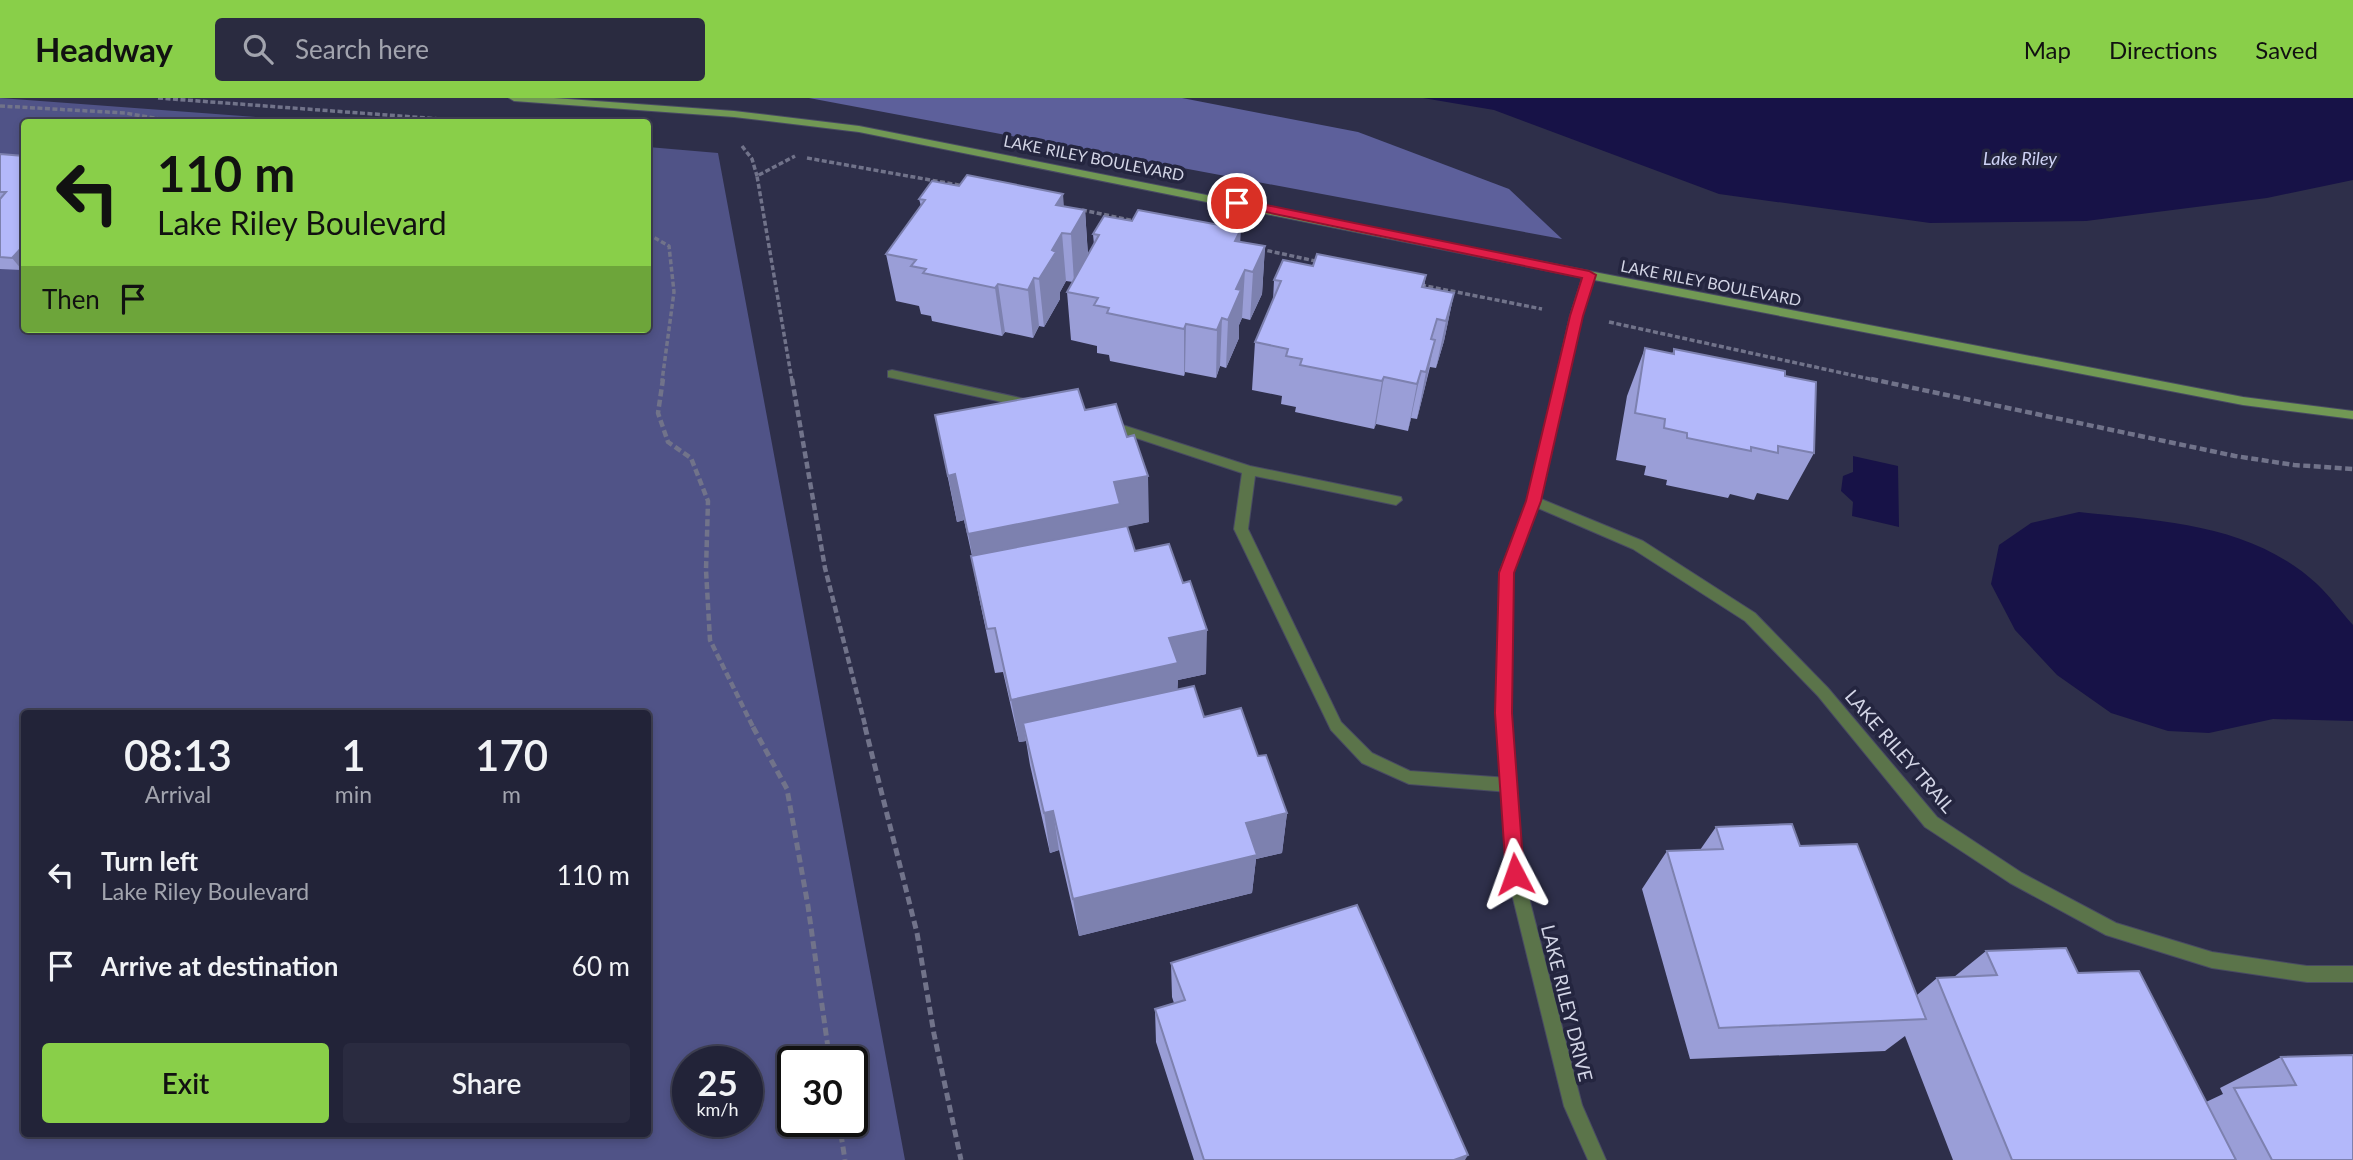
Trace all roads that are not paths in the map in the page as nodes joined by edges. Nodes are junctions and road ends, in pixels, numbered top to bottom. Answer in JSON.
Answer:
{"nodes":[{"id":1,"x":514,"y":98,"type":"edge"},
{"id":2,"x":1589,"y":275,"type":"junction"},
{"id":3,"x":892,"y":374,"type":"dead end"},
{"id":4,"x":1042,"y":407,"type":"edge"},
{"id":5,"x":2353,"y":415,"type":"edge"},
{"id":6,"x":1096,"y":420,"type":"edge"},
{"id":7,"x":1249,"y":470,"type":"junction"},
{"id":8,"x":1396,"y":500,"type":"dead end"},
{"id":9,"x":1534,"y":501,"type":"junction"},
{"id":10,"x":1509,"y":785,"type":"junction"},
{"id":11,"x":2353,"y":974,"type":"edge"},
{"id":12,"x":1597,"y":1160,"type":"edge"}],
"edges":[{"from":1,"to":2,"type":"street","name":"LAKE RILEY BOULEVARD"},
{"from":2,"to":5,"type":"street","name":"LAKE RILEY BOULEVARD"},
{"from":2,"to":9,"type":"street","name":"LAKE RILEY DRIVE"},
{"from":3,"to":4,"type":"street"},
{"from":6,"to":7,"type":"street"},
{"from":7,"to":8,"type":"street"},
{"from":7,"to":10,"type":"street"},
{"from":9,"to":10,"type":"street","name":"LAKE RILEY DRIVE"},
{"from":9,"to":11,"type":"street","name":"LAKE RILEY TRAIL"},
{"from":10,"to":12,"type":"street","name":"LAKE RILEY DRIVE"}]}
